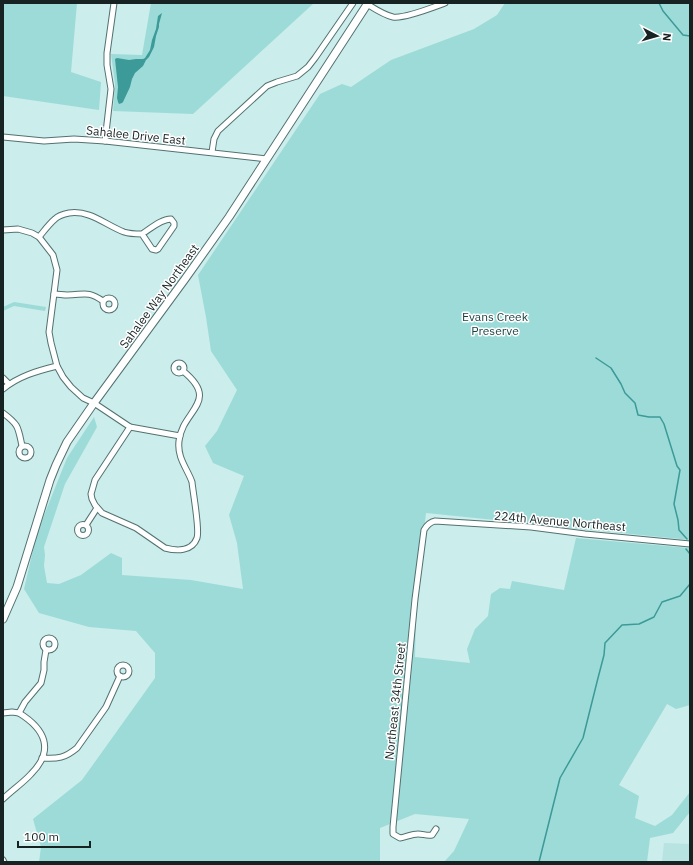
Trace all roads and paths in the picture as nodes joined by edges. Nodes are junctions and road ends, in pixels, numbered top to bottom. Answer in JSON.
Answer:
{"nodes":[{"id":1,"x":114,"y":3,"type":"edge"},
{"id":2,"x":353,"y":3,"type":"edge"},
{"id":3,"x":445,"y":3,"type":"edge"},
{"id":4,"x":368,"y":4,"type":"edge"},
{"id":5,"x":3,"y":137,"type":"edge"},
{"id":6,"x":105,"y":141,"type":"junction"},
{"id":7,"x":212,"y":152,"type":"junction"},
{"id":8,"x":267,"y":159,"type":"junction"},
{"id":9,"x":3,"y":230,"type":"edge"},
{"id":10,"x":142,"y":234,"type":"junction"},
{"id":11,"x":39,"y":237,"type":"junction"},
{"id":12,"x":54,"y":294,"type":"junction"},
{"id":13,"x":103,"y":301,"type":"dead end"},
{"id":14,"x":57,"y":366,"type":"junction"},
{"id":15,"x":183,"y":371,"type":"dead end"},
{"id":16,"x":3,"y":378,"type":"edge"},
{"id":17,"x":9,"y":384,"type":"junction"},
{"id":18,"x":3,"y":389,"type":"edge"},
{"id":19,"x":94,"y":403,"type":"junction"},
{"id":20,"x":3,"y":414,"type":"edge"},
{"id":21,"x":130,"y":427,"type":"junction"},
{"id":22,"x":180,"y":436,"type":"junction"},
{"id":23,"x":22,"y":446,"type":"dead end"},
{"id":24,"x":96,"y":508,"type":"junction"},
{"id":25,"x":429,"y":524,"type":"joint"},
{"id":26,"x":86,"y":525,"type":"dead end"},
{"id":27,"x":690,"y":544,"type":"edge"},
{"id":28,"x":3,"y":619,"type":"edge"},
{"id":29,"x":46,"y":650,"type":"dead end"},
{"id":30,"x":120,"y":676,"type":"dead end"},
{"id":31,"x":3,"y":713,"type":"edge"},
{"id":32,"x":19,"y":713,"type":"junction"},
{"id":33,"x":42,"y":758,"type":"junction"},
{"id":34,"x":3,"y":799,"type":"edge"},
{"id":35,"x":436,"y":829,"type":"dead end"}],
"edges":[{"from":1,"to":6,"type":"street"},
{"from":2,"to":7,"type":"street"},
{"from":3,"to":4,"type":"street"},
{"from":4,"to":8,"type":"main road","name":"Sahalee Way Northeast"},
{"from":5,"to":6,"type":"street","name":"Sahalee Drive East"},
{"from":6,"to":7,"type":"street","name":"Sahalee Drive East"},
{"from":7,"to":8,"type":"street","name":"Sahalee Drive East"},
{"from":8,"to":19,"type":"main road","name":"Sahalee Way Northeast"},
{"from":9,"to":11,"type":"street"},
{"from":10,"to":10,"type":"street"},
{"from":10,"to":11,"type":"street"},
{"from":11,"to":12,"type":"street"},
{"from":12,"to":13,"type":"street"},
{"from":12,"to":14,"type":"street"},
{"from":14,"to":17,"type":"street"},
{"from":14,"to":19,"type":"street"},
{"from":15,"to":22,"type":"street"},
{"from":16,"to":17,"type":"street"},
{"from":17,"to":18,"type":"street"},
{"from":19,"to":21,"type":"street"},
{"from":19,"to":28,"type":"main road","name":"Sahalee Way Northeast"},
{"from":20,"to":23,"type":"street"},
{"from":21,"to":22,"type":"street"},
{"from":21,"to":24,"type":"street"},
{"from":22,"to":24,"type":"street"},
{"from":24,"to":26,"type":"street"},
{"from":25,"to":27,"type":"street","name":"224th Avenue Northeast"},
{"from":25,"to":35,"type":"street","name":"Northeast 34th Street"},
{"from":29,"to":32,"type":"street"},
{"from":30,"to":33,"type":"street"},
{"from":31,"to":32,"type":"street"},
{"from":32,"to":33,"type":"street"},
{"from":33,"to":34,"type":"street"}]}
